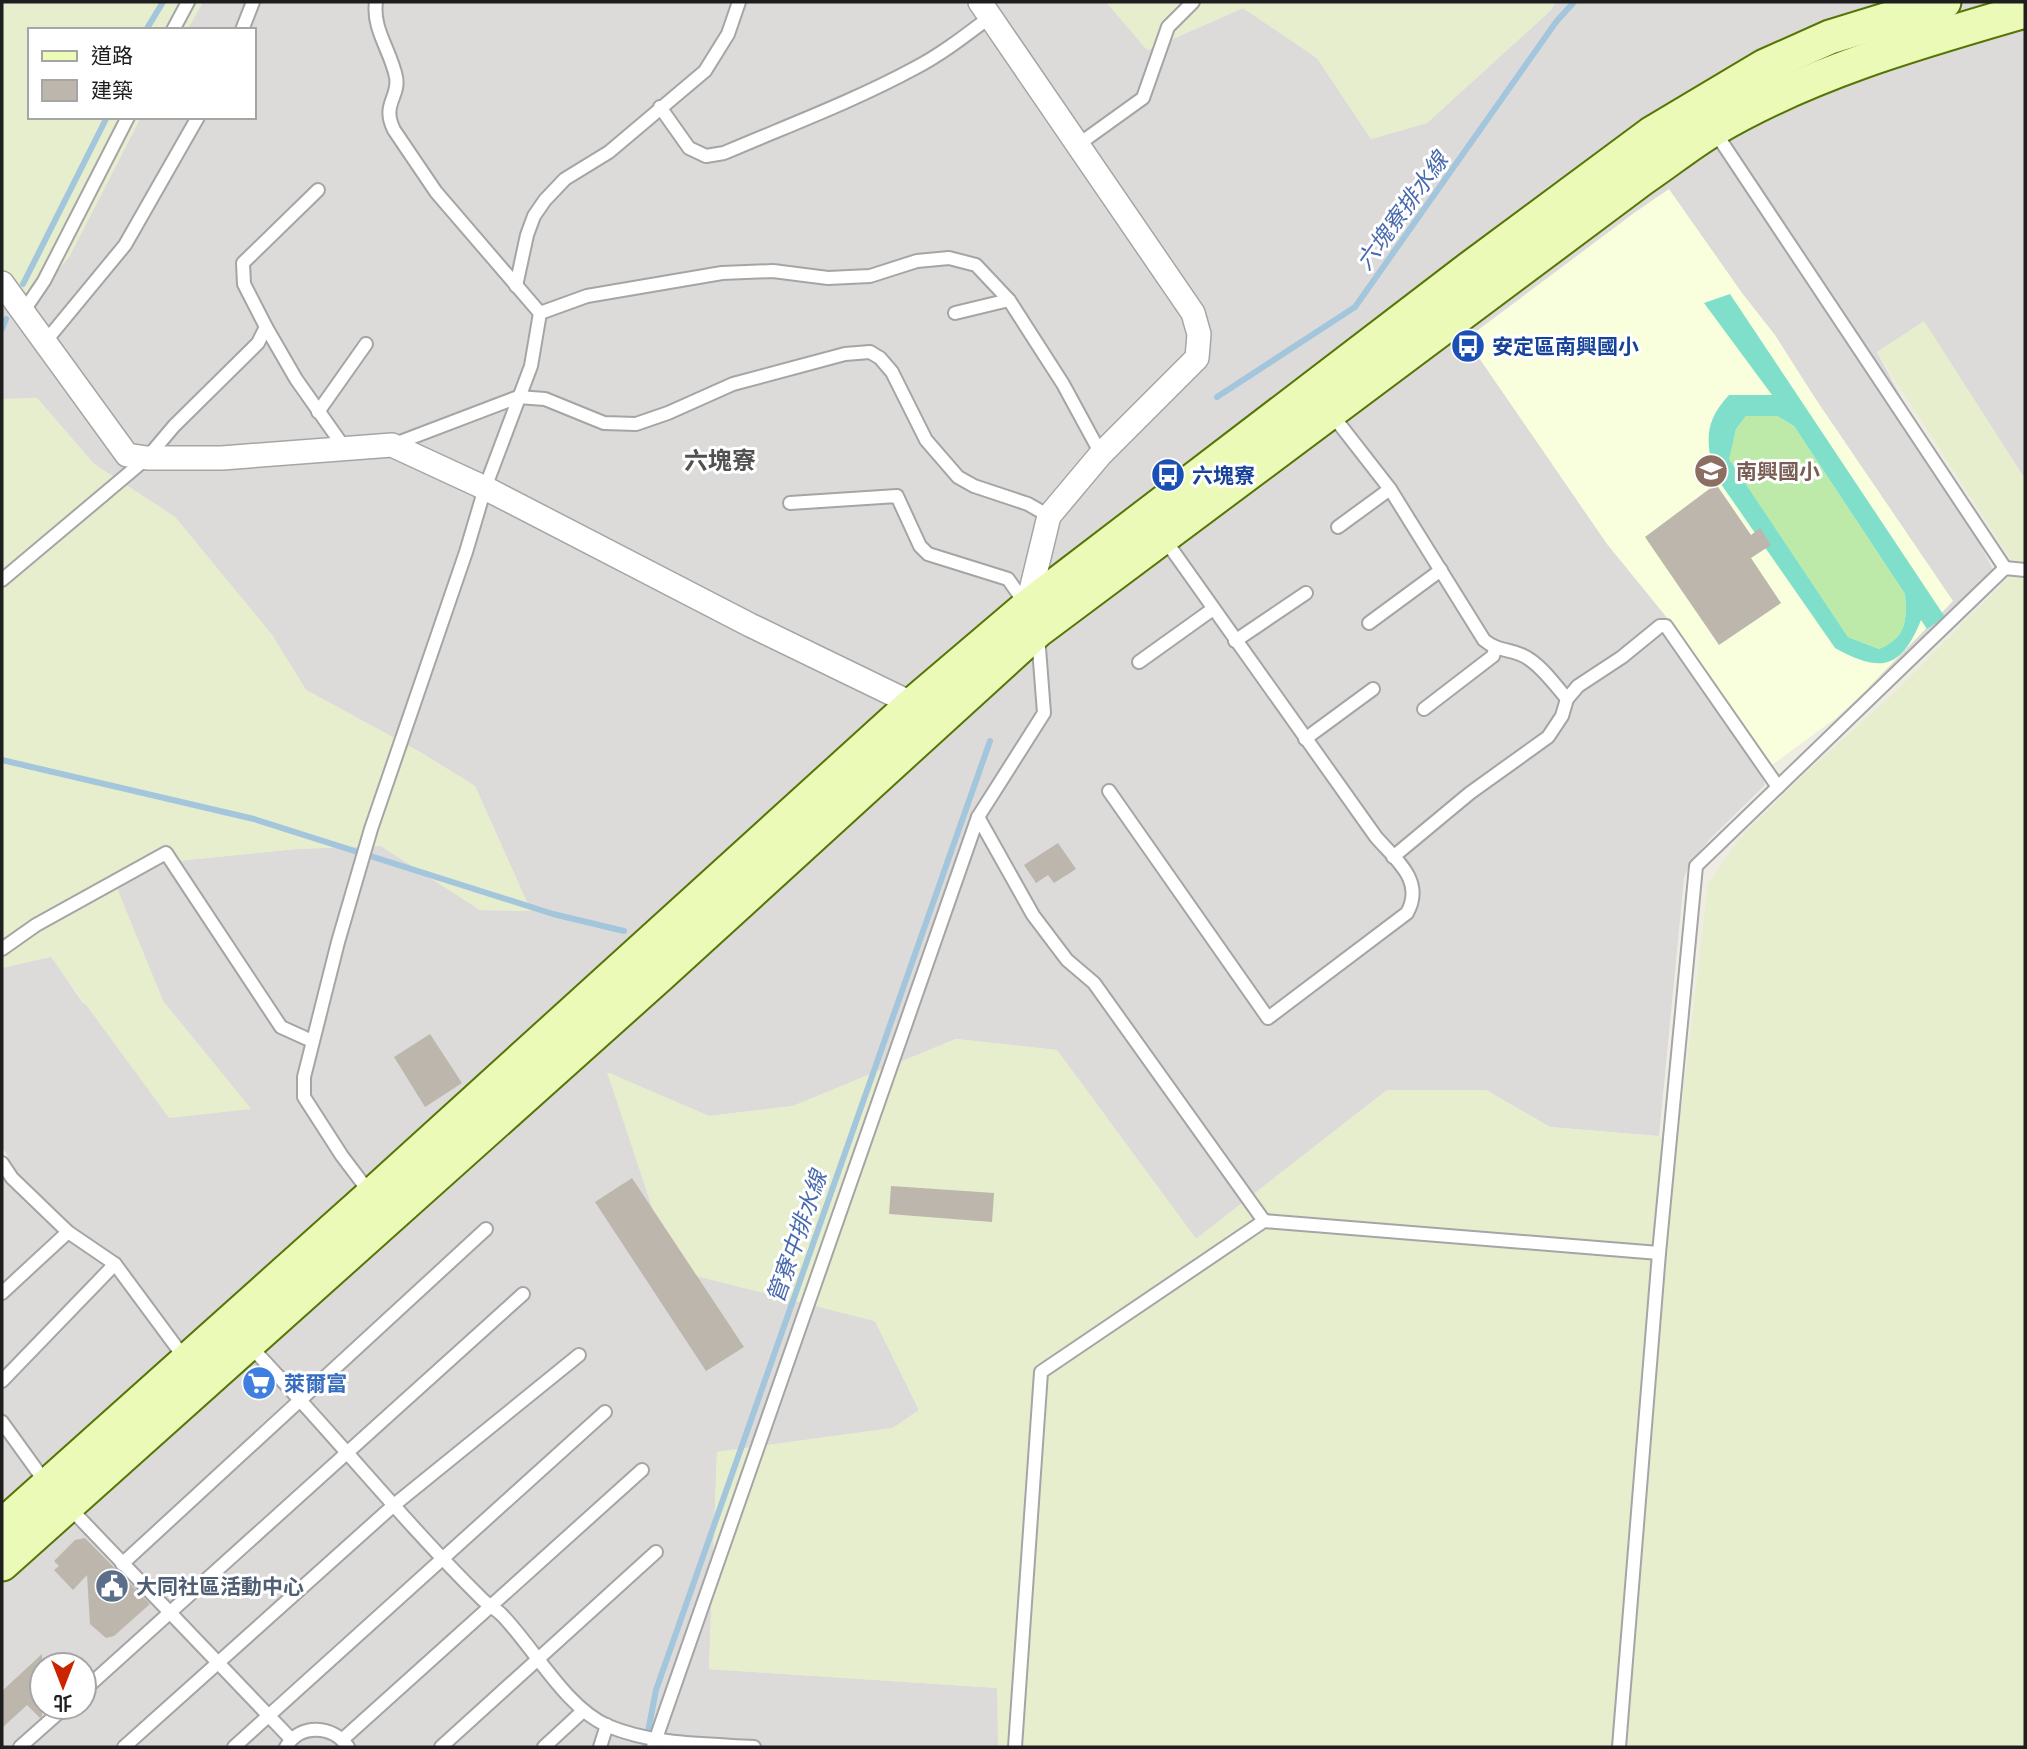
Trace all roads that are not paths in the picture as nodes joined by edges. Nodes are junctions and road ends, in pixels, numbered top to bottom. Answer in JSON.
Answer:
{"nodes":[{"id":1,"x":188,"y":2,"type":"edge"},
{"id":2,"x":253,"y":2,"type":"edge"},
{"id":3,"x":376,"y":2,"type":"edge"},
{"id":4,"x":739,"y":2,"type":"edge"},
{"id":5,"x":1192,"y":2,"type":"edge"},
{"id":6,"x":1944,"y":2,"type":"edge"},
{"id":7,"x":985,"y":9,"type":"edge"},
{"id":8,"x":2025,"y":11,"type":"edge"},
{"id":9,"x":174,"y":28,"type":"edge"},
{"id":10,"x":243,"y":28,"type":"edge"},
{"id":11,"x":660,"y":107,"type":"junction"},
{"id":12,"x":1706,"y":117,"type":"junction"},
{"id":13,"x":127,"y":119,"type":"edge"},
{"id":14,"x":197,"y":119,"type":"edge"},
{"id":15,"x":1079,"y":144,"type":"junction"},
{"id":16,"x":318,"y":190,"type":"dead end"},
{"id":17,"x":2,"y":283,"type":"edge"},
{"id":18,"x":516,"y":286,"type":"junction"},
{"id":19,"x":1009,"y":300,"type":"junction"},
{"id":20,"x":23,"y":312,"type":"junction"},
{"id":21,"x":540,"y":313,"type":"junction"},
{"id":22,"x":955,"y":313,"type":"dead end"},
{"id":23,"x":266,"y":327,"type":"junction"},
{"id":24,"x":45,"y":341,"type":"junction"},
{"id":25,"x":366,"y":344,"type":"dead end"},
{"id":26,"x":518,"y":397,"type":"junction"},
{"id":27,"x":1330,"y":411,"type":"junction"},
{"id":28,"x":318,"y":412,"type":"junction"},
{"id":29,"x":392,"y":445,"type":"junction"},
{"id":30,"x":346,"y":450,"type":"junction"},
{"id":31,"x":1101,"y":454,"type":"junction"},
{"id":32,"x":147,"y":458,"type":"junction"},
{"id":33,"x":485,"y":488,"type":"junction"},
{"id":34,"x":1390,"y":489,"type":"junction"},
{"id":35,"x":790,"y":503,"type":"dead end"},
{"id":36,"x":1049,"y":516,"type":"junction"},
{"id":37,"x":1338,"y":527,"type":"dead end"},
{"id":38,"x":1163,"y":536,"type":"junction"},
{"id":39,"x":2005,"y":568,"type":"junction"},
{"id":40,"x":1441,"y":570,"type":"junction"},
{"id":41,"x":2025,"y":570,"type":"edge"},
{"id":42,"x":2,"y":580,"type":"edge"},
{"id":43,"x":1306,"y":593,"type":"dead end"},
{"id":44,"x":1213,"y":609,"type":"junction"},
{"id":45,"x":1032,"y":619,"type":"junction"},
{"id":46,"x":1368,"y":623,"type":"dead end"},
{"id":47,"x":1235,"y":641,"type":"junction"},
{"id":48,"x":1495,"y":649,"type":"junction"},
{"id":49,"x":1139,"y":662,"type":"dead end"},
{"id":50,"x":1373,"y":689,"type":"dead end"},
{"id":51,"x":1567,"y":699,"type":"junction"},
{"id":52,"x":913,"y":704,"type":"junction"},
{"id":53,"x":1424,"y":709,"type":"dead end"},
{"id":54,"x":1305,"y":739,"type":"junction"},
{"id":55,"x":1779,"y":787,"type":"junction"},
{"id":56,"x":1109,"y":791,"type":"dead end"},
{"id":57,"x":978,"y":817,"type":"junction"},
{"id":58,"x":1393,"y":857,"type":"junction"},
{"id":59,"x":2,"y":948,"type":"edge"},
{"id":60,"x":312,"y":1041,"type":"junction"},
{"id":61,"x":2,"y":1163,"type":"edge"},
{"id":62,"x":382,"y":1205,"type":"junction"},
{"id":63,"x":1264,"y":1221,"type":"junction"},
{"id":64,"x":486,"y":1229,"type":"dead end"},
{"id":65,"x":68,"y":1232,"type":"junction"},
{"id":66,"x":1659,"y":1252,"type":"junction"},
{"id":67,"x":115,"y":1264,"type":"junction"},
{"id":68,"x":2,"y":1293,"type":"edge"},
{"id":69,"x":523,"y":1294,"type":"dead end"},
{"id":70,"x":238,"y":1333,"type":"junction"},
{"id":71,"x":579,"y":1355,"type":"dead end"},
{"id":72,"x":196,"y":1370,"type":"junction"},
{"id":73,"x":2,"y":1381,"type":"edge"},
{"id":74,"x":302,"y":1400,"type":"junction"},
{"id":75,"x":605,"y":1412,"type":"dead end"},
{"id":76,"x":2,"y":1422,"type":"edge"},
{"id":77,"x":347,"y":1452,"type":"junction"},
{"id":78,"x":642,"y":1470,"type":"dead end"},
{"id":79,"x":57,"y":1495,"type":"junction"},
{"id":80,"x":394,"y":1505,"type":"junction"},
{"id":81,"x":2,"y":1526,"type":"edge"},
{"id":82,"x":656,"y":1552,"type":"dead end"},
{"id":83,"x":443,"y":1558,"type":"junction"},
{"id":84,"x":2,"y":1564,"type":"edge"},
{"id":85,"x":122,"y":1564,"type":"junction"},
{"id":86,"x":491,"y":1606,"type":"junction"},
{"id":87,"x":170,"y":1613,"type":"junction"},
{"id":88,"x":538,"y":1659,"type":"junction"},
{"id":89,"x":218,"y":1664,"type":"junction"},
{"id":90,"x":98,"y":1677,"type":"edge"},
{"id":91,"x":583,"y":1711,"type":"junction"},
{"id":92,"x":269,"y":1716,"type":"junction"},
{"id":93,"x":49,"y":1721,"type":"edge"},
{"id":94,"x":607,"y":1725,"type":"junction"},
{"id":95,"x":289,"y":1743,"type":"edge"},
{"id":96,"x":345,"y":1743,"type":"edge"},
{"id":97,"x":654,"y":1744,"type":"edge"},
{"id":98,"x":20,"y":1747,"type":"edge"},
{"id":99,"x":124,"y":1747,"type":"edge"},
{"id":100,"x":234,"y":1747,"type":"edge"},
{"id":101,"x":441,"y":1747,"type":"edge"},
{"id":102,"x":544,"y":1747,"type":"edge"},
{"id":103,"x":600,"y":1747,"type":"edge"},
{"id":104,"x":754,"y":1747,"type":"edge"},
{"id":105,"x":1015,"y":1747,"type":"edge"},
{"id":106,"x":1619,"y":1747,"type":"edge"}],
"edges":[{"from":1,"to":9,"type":"lane"},
{"from":2,"to":10,"type":"lane"},
{"from":3,"to":18,"type":"lane"},
{"from":4,"to":11,"type":"lane"},
{"from":5,"to":15,"type":"lane"},
{"from":6,"to":12,"type":"main road"},
{"from":7,"to":11,"type":"lane"},
{"from":7,"to":15,"type":"street"},
{"from":8,"to":12,"type":"main road"},
{"from":11,"to":18,"type":"lane"},
{"from":12,"to":27,"type":"main road"},
{"from":12,"to":39,"type":"lane"},
{"from":12,"to":45,"type":"main road"},
{"from":13,"to":20,"type":"lane"},
{"from":14,"to":24,"type":"lane"},
{"from":15,"to":31,"type":"street"},
{"from":16,"to":23,"type":"lane"},
{"from":17,"to":20,"type":"street"},
{"from":18,"to":21,"type":"lane"},
{"from":19,"to":21,"type":"lane"},
{"from":19,"to":22,"type":"lane"},
{"from":19,"to":31,"type":"lane"},
{"from":20,"to":24,"type":"street"},
{"from":21,"to":26,"type":"lane"},
{"from":23,"to":28,"type":"lane"},
{"from":23,"to":32,"type":"lane"},
{"from":24,"to":32,"type":"street"},
{"from":25,"to":28,"type":"lane"},
{"from":26,"to":29,"type":"lane"},
{"from":26,"to":33,"type":"lane"},
{"from":26,"to":36,"type":"lane"},
{"from":27,"to":34,"type":"lane"},
{"from":27,"to":38,"type":"main road"},
{"from":28,"to":30,"type":"lane"},
{"from":29,"to":30,"type":"street"},
{"from":29,"to":33,"type":"street"},
{"from":30,"to":32,"type":"street"},
{"from":31,"to":36,"type":"street"},
{"from":32,"to":42,"type":"lane"},
{"from":33,"to":52,"type":"street"},
{"from":33,"to":60,"type":"lane"},
{"from":34,"to":37,"type":"lane"},
{"from":34,"to":40,"type":"lane"},
{"from":35,"to":45,"type":"lane"},
{"from":36,"to":45,"type":"street"},
{"from":38,"to":44,"type":"lane"},
{"from":38,"to":45,"type":"main road"},
{"from":39,"to":41,"type":"lane"},
{"from":39,"to":55,"type":"lane"},
{"from":40,"to":46,"type":"lane"},
{"from":40,"to":48,"type":"lane"},
{"from":43,"to":47,"type":"lane"},
{"from":44,"to":47,"type":"lane"},
{"from":44,"to":49,"type":"lane"},
{"from":45,"to":52,"type":"main road"},
{"from":45,"to":57,"type":"lane"},
{"from":45,"to":62,"type":"main road"},
{"from":47,"to":54,"type":"lane"},
{"from":48,"to":51,"type":"lane"},
{"from":48,"to":53,"type":"lane"},
{"from":50,"to":54,"type":"lane"},
{"from":51,"to":55,"type":"lane"},
{"from":51,"to":58,"type":"lane"},
{"from":52,"to":62,"type":"main road"},
{"from":54,"to":58,"type":"lane"},
{"from":55,"to":66,"type":"lane"},
{"from":56,"to":58,"type":"lane"},
{"from":57,"to":63,"type":"lane"},
{"from":57,"to":97,"type":"lane"},
{"from":59,"to":60,"type":"lane"},
{"from":60,"to":62,"type":"lane"},
{"from":61,"to":65,"type":"lane"},
{"from":62,"to":70,"type":"main road"},
{"from":63,"to":66,"type":"lane"},
{"from":63,"to":105,"type":"lane"},
{"from":64,"to":74,"type":"lane"},
{"from":65,"to":67,"type":"lane"},
{"from":65,"to":68,"type":"lane"},
{"from":66,"to":106,"type":"lane"},
{"from":67,"to":72,"type":"lane"},
{"from":67,"to":73,"type":"lane"},
{"from":69,"to":77,"type":"lane"},
{"from":70,"to":72,"type":"main road"},
{"from":70,"to":74,"type":"lane"},
{"from":71,"to":80,"type":"lane"},
{"from":72,"to":79,"type":"main road"},
{"from":74,"to":77,"type":"lane"},
{"from":74,"to":85,"type":"lane"},
{"from":75,"to":83,"type":"lane"},
{"from":76,"to":79,"type":"lane"},
{"from":77,"to":80,"type":"lane"},
{"from":77,"to":87,"type":"lane"},
{"from":78,"to":86,"type":"lane"},
{"from":79,"to":81,"type":"main road"},
{"from":79,"to":84,"type":"main road"},
{"from":79,"to":85,"type":"lane"},
{"from":80,"to":83,"type":"lane"},
{"from":80,"to":89,"type":"lane"},
{"from":82,"to":88,"type":"lane"},
{"from":83,"to":86,"type":"lane"},
{"from":83,"to":92,"type":"lane"},
{"from":85,"to":87,"type":"lane"},
{"from":86,"to":88,"type":"lane"},
{"from":86,"to":96,"type":"lane"},
{"from":87,"to":89,"type":"lane"},
{"from":87,"to":90,"type":"lane"},
{"from":88,"to":91,"type":"lane"},
{"from":88,"to":101,"type":"lane"},
{"from":89,"to":92,"type":"lane"},
{"from":89,"to":99,"type":"lane"},
{"from":91,"to":94,"type":"lane"},
{"from":91,"to":102,"type":"lane"},
{"from":92,"to":95,"type":"lane"},
{"from":92,"to":100,"type":"lane"},
{"from":93,"to":98,"type":"lane"},
{"from":94,"to":97,"type":"lane"},
{"from":94,"to":103,"type":"lane"},
{"from":95,"to":96,"type":"lane"},
{"from":97,"to":104,"type":"lane"}]}
